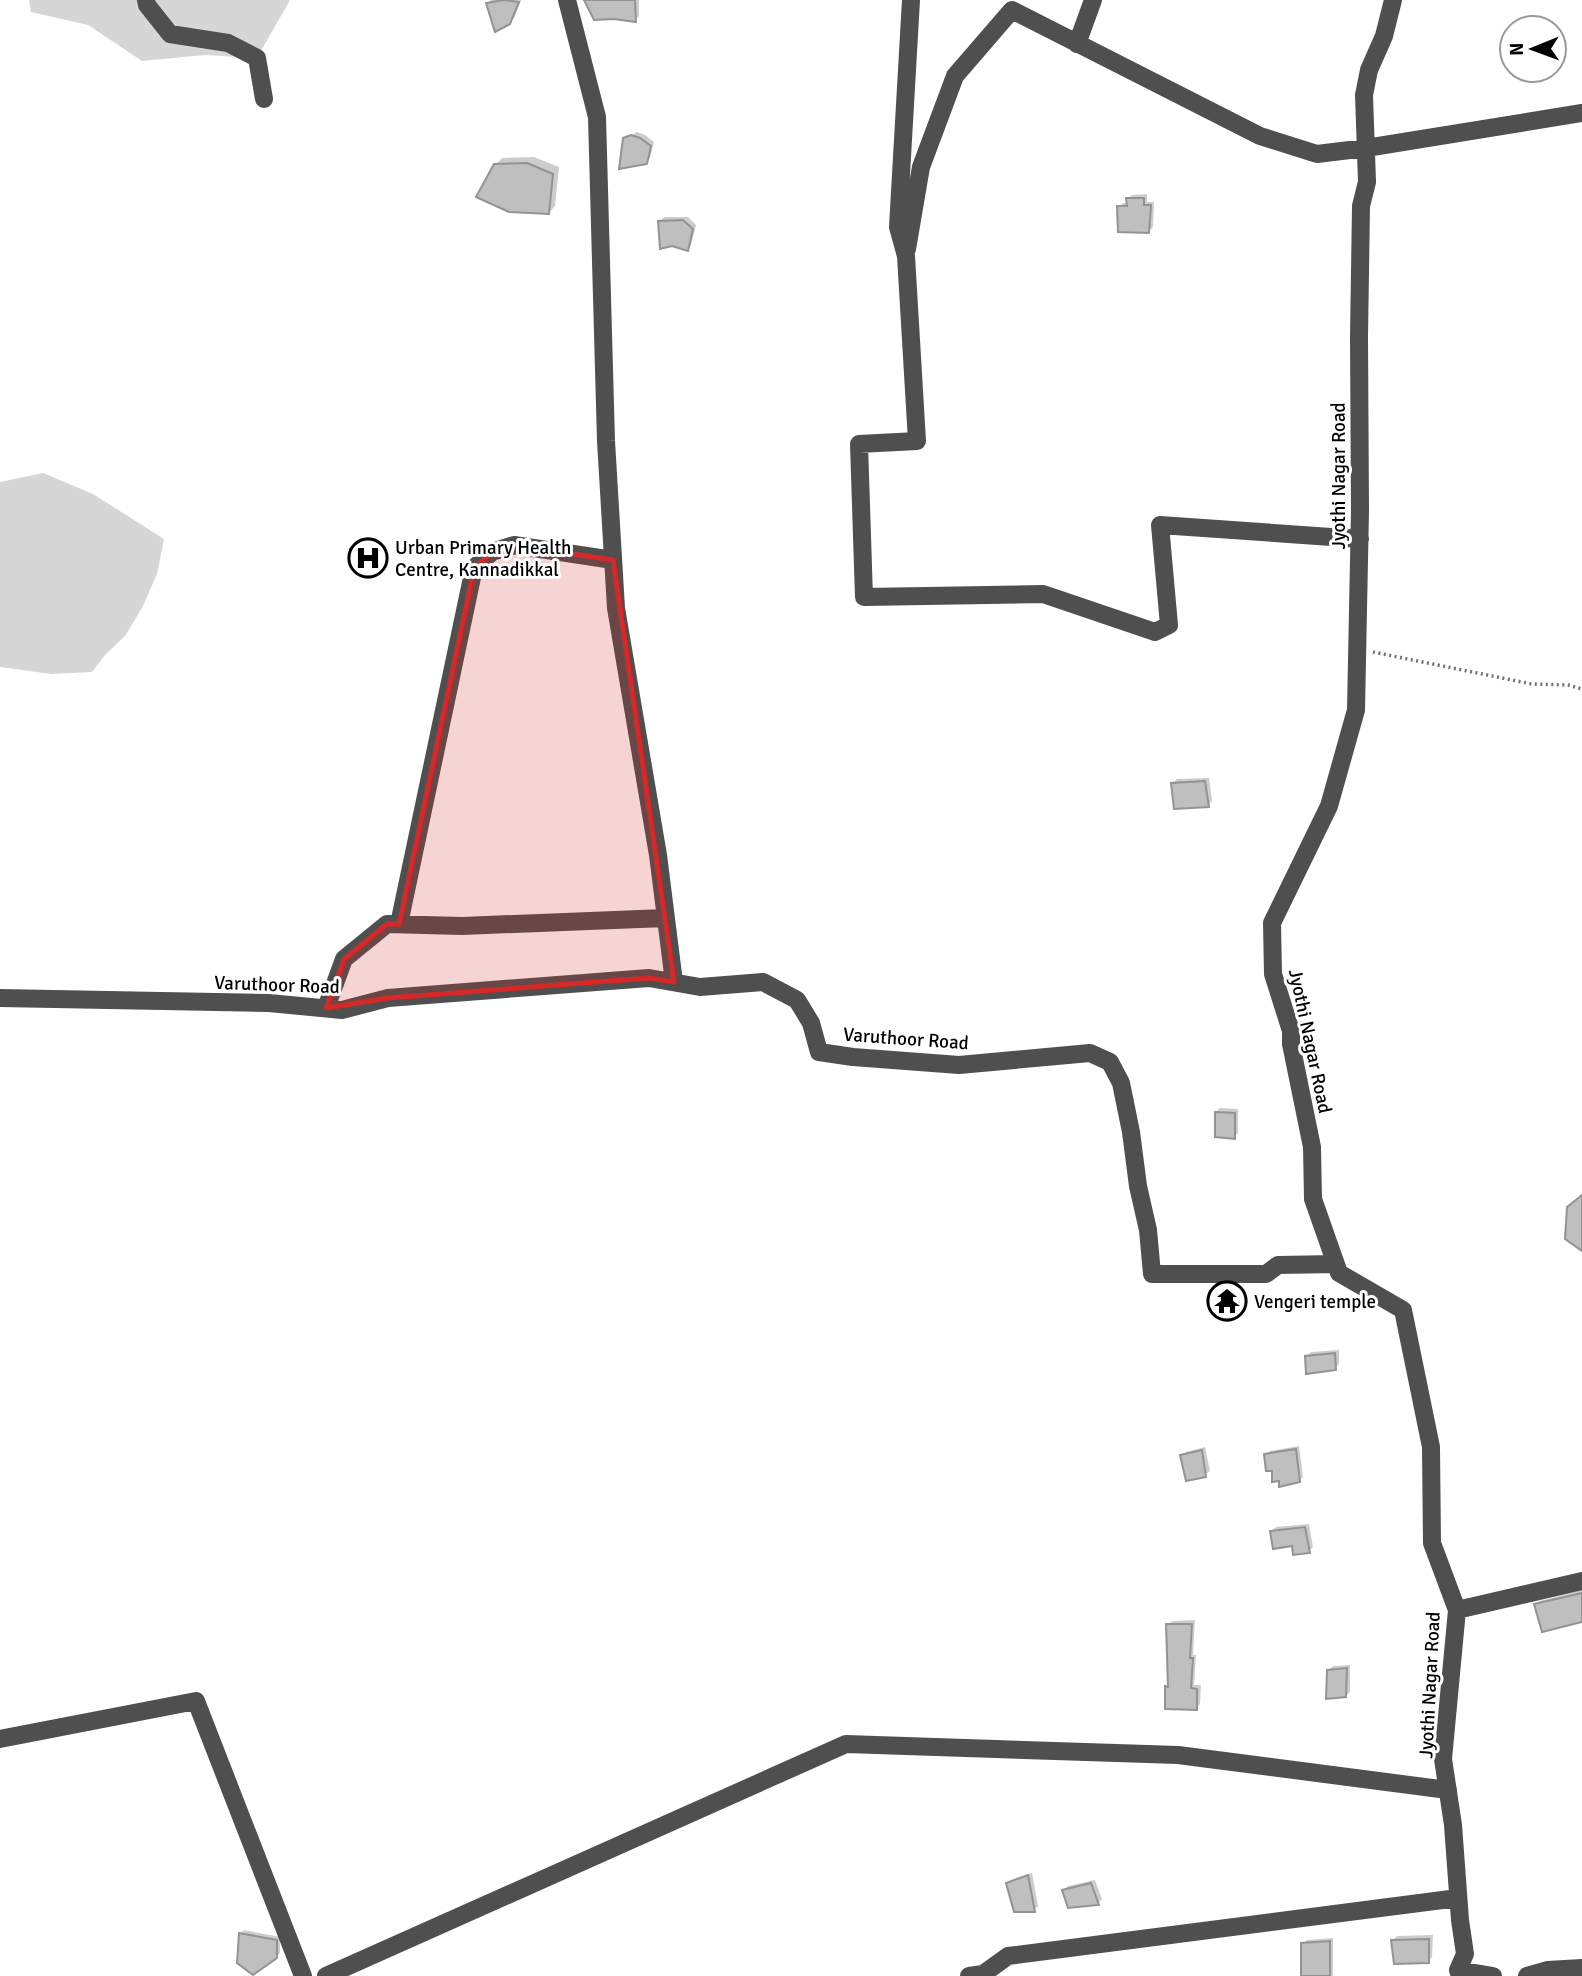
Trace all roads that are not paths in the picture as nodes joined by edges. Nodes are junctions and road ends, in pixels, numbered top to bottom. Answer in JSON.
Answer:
{"nodes":[{"id":1,"x":146,"y":0,"type":"edge"},
{"id":2,"x":567,"y":0,"type":"edge"},
{"id":3,"x":911,"y":0,"type":"edge"},
{"id":4,"x":1093,"y":0,"type":"edge"},
{"id":5,"x":1393,"y":0,"type":"edge"},
{"id":6,"x":1077,"y":44,"type":"junction"},
{"id":7,"x":264,"y":99,"type":"dead end"},
{"id":8,"x":1582,"y":113,"type":"edge"},
{"id":9,"x":1366,"y":148,"type":"junction"},
{"id":10,"x":906,"y":256,"type":"junction"},
{"id":11,"x":1360,"y":539,"type":"junction"},
{"id":12,"x":613,"y":560,"type":"junction"},
{"id":13,"x":665,"y":918,"type":"junction"},
{"id":14,"x":399,"y":924,"type":"junction"},
{"id":15,"x":674,"y":982,"type":"junction"},
{"id":16,"x":0,"y":998,"type":"edge"},
{"id":17,"x":326,"y":1008,"type":"junction"},
{"id":18,"x":1336,"y":1264,"type":"junction"},
{"id":19,"x":1582,"y":1581,"type":"edge"},
{"id":20,"x":1457,"y":1610,"type":"junction"},
{"id":21,"x":0,"y":1739,"type":"edge"},
{"id":22,"x":1448,"y":1790,"type":"junction"},
{"id":23,"x":1458,"y":1898,"type":"junction"},
{"id":24,"x":1582,"y":1968,"type":"edge"},
{"id":25,"x":1459,"y":1973,"type":"edge"},
{"id":26,"x":303,"y":1976,"type":"edge"},
{"id":27,"x":326,"y":1976,"type":"edge"},
{"id":28,"x":969,"y":1976,"type":"edge"},
{"id":29,"x":1493,"y":1976,"type":"edge"},
{"id":30,"x":1527,"y":1976,"type":"edge"}],
"edges":[{"from":1,"to":7,"type":"street"},
{"from":2,"to":12,"type":"street"},
{"from":3,"to":10,"type":"street"},
{"from":4,"to":6,"type":"street"},
{"from":5,"to":9,"type":"street","name":"Jyothi Nagar Road"},
{"from":6,"to":9,"type":"street"},
{"from":6,"to":10,"type":"street"},
{"from":8,"to":9,"type":"street"},
{"from":9,"to":11,"type":"street","name":"Jyothi Nagar Road"},
{"from":10,"to":11,"type":"street"},
{"from":11,"to":18,"type":"street","name":"Jyothi Nagar Road"},
{"from":12,"to":13,"type":"street"},
{"from":12,"to":14,"type":"street"},
{"from":13,"to":14,"type":"street"},
{"from":13,"to":15,"type":"street"},
{"from":14,"to":17,"type":"street"},
{"from":15,"to":17,"type":"street","name":"Varuthoor Road"},
{"from":15,"to":18,"type":"street","name":"Varuthoor Road"},
{"from":16,"to":17,"type":"street","name":"Varuthoor Road"},
{"from":18,"to":20,"type":"street","name":"Jyothi Nagar Road"},
{"from":19,"to":20,"type":"street"},
{"from":20,"to":22,"type":"street","name":"Jyothi Nagar Road"},
{"from":21,"to":26,"type":"street"},
{"from":22,"to":23,"type":"street","name":"Jyothi Nagar Road"},
{"from":22,"to":27,"type":"street"},
{"from":23,"to":25,"type":"street","name":"Jyothi Nagar Road"},
{"from":23,"to":28,"type":"street"},
{"from":24,"to":30,"type":"street"},
{"from":25,"to":29,"type":"street"}]}
